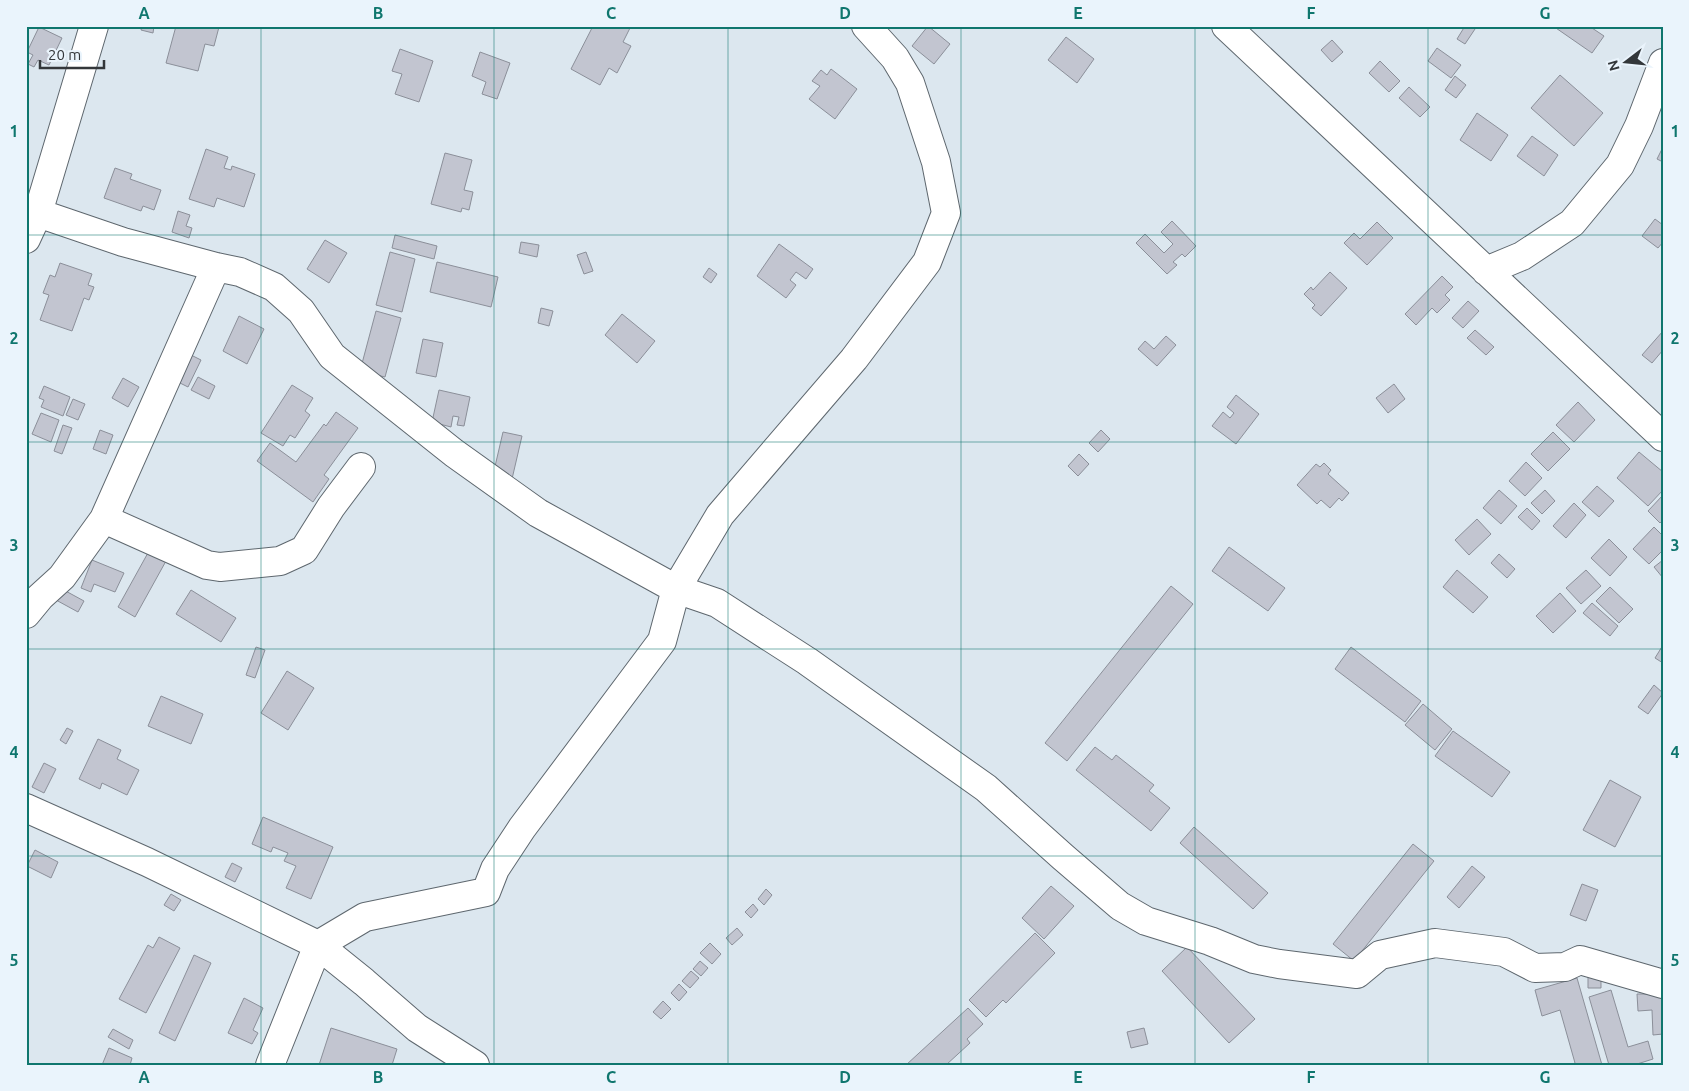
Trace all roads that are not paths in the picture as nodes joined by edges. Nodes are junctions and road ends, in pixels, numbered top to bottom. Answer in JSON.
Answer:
{"nodes":[{"id":1,"x":94,"y":26,"type":"edge"},
{"id":2,"x":866,"y":26,"type":"edge"},
{"id":3,"x":1226,"y":26,"type":"edge"},
{"id":4,"x":1663,"y":63,"type":"edge"},
{"id":5,"x":38,"y":213,"type":"junction"},
{"id":6,"x":26,"y":239,"type":"edge"},
{"id":7,"x":216,"y":267,"type":"junction"},
{"id":8,"x":1486,"y":271,"type":"junction"},
{"id":9,"x":1663,"y":438,"type":"edge"},
{"id":10,"x":360,"y":466,"type":"dead end"},
{"id":11,"x":104,"y":519,"type":"junction"},
{"id":12,"x":676,"y":589,"type":"junction"},
{"id":13,"x":26,"y":614,"type":"edge"},
{"id":14,"x":26,"y":808,"type":"edge"},
{"id":15,"x":318,"y":945,"type":"junction"},
{"id":16,"x":1663,"y":984,"type":"edge"},
{"id":17,"x":270,"y":1065,"type":"edge"},
{"id":18,"x":475,"y":1065,"type":"edge"}],
"edges":[{"from":1,"to":5,"type":"street"},
{"from":2,"to":12,"type":"street"},
{"from":3,"to":8,"type":"street"},
{"from":4,"to":8,"type":"street"},
{"from":5,"to":6,"type":"street"},
{"from":5,"to":7,"type":"street"},
{"from":7,"to":11,"type":"street"},
{"from":7,"to":12,"type":"street"},
{"from":8,"to":9,"type":"street"},
{"from":10,"to":11,"type":"street"},
{"from":11,"to":13,"type":"street"},
{"from":12,"to":15,"type":"street"},
{"from":12,"to":16,"type":"street"},
{"from":14,"to":15,"type":"street"},
{"from":15,"to":17,"type":"street"},
{"from":15,"to":18,"type":"street"}]}
